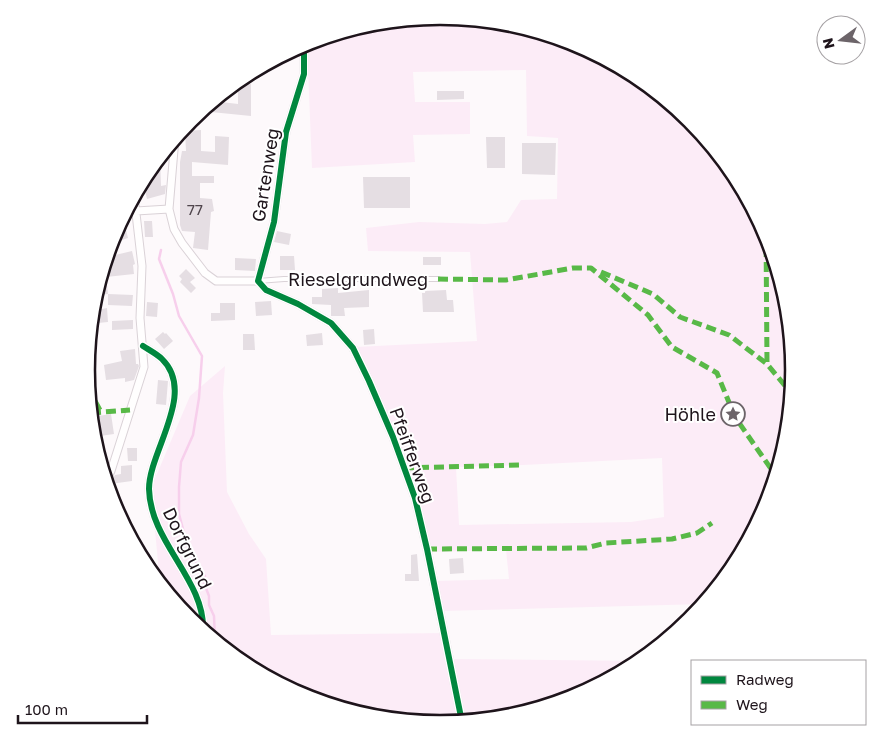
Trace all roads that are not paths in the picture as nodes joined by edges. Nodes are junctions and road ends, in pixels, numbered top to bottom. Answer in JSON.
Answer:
{"nodes":[{"id":1,"x":304,"y":53,"type":"edge"},
{"id":2,"x":174,"y":152,"type":"edge"},
{"id":3,"x":169,"y":209,"type":"junction"},
{"id":4,"x":136,"y":211,"type":"joint"},
{"id":5,"x":438,"y":279,"type":"dead end"},
{"id":6,"x":258,"y":281,"type":"junction"},
{"id":7,"x":143,"y":346,"type":"junction"},
{"id":8,"x":111,"y":471,"type":"edge"},
{"id":9,"x":201,"y":617,"type":"edge"},
{"id":10,"x":460,"y":714,"type":"edge"}],
"edges":[{"from":1,"to":6,"type":"street","name":"Gartenweg"},
{"from":2,"to":3,"type":"street"},
{"from":3,"to":4,"type":"street"},
{"from":3,"to":6,"type":"street","name":"Rieselgrundweg"},
{"from":4,"to":7,"type":"street"},
{"from":5,"to":6,"type":"lane","name":"Rieselgrundweg"},
{"from":6,"to":10,"type":"street","name":"Pfeifferweg"},
{"from":7,"to":8,"type":"street"},
{"from":7,"to":9,"type":"street","name":"Dorfgrund"}]}
